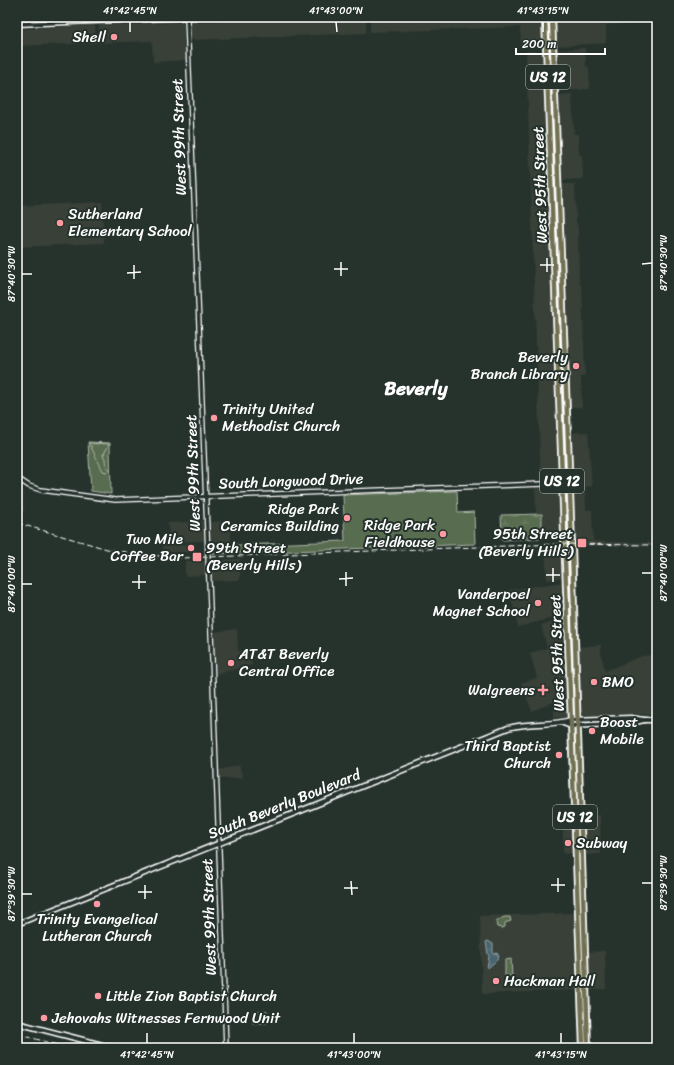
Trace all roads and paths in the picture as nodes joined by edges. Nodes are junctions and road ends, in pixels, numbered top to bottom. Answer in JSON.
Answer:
{"nodes":[{"id":1,"x":187,"y":17,"type":"edge"},
{"id":2,"x":196,"y":17,"type":"edge"},
{"id":3,"x":545,"y":17,"type":"edge"},
{"id":4,"x":552,"y":17,"type":"edge"},
{"id":5,"x":17,"y":24,"type":"edge"},
{"id":6,"x":17,"y":478,"type":"edge"},
{"id":7,"x":562,"y":483,"type":"junction"},
{"id":8,"x":569,"y":483,"type":"junction"},
{"id":9,"x":206,"y":496,"type":"junction"},
{"id":10,"x":574,"y":720,"type":"junction"},
{"id":11,"x":644,"y":720,"type":"junction"},
{"id":12,"x":657,"y":720,"type":"edge"},
{"id":13,"x":563,"y":723,"type":"junction"},
{"id":14,"x":574,"y":726,"type":"junction"},
{"id":15,"x":219,"y":843,"type":"junction"},
{"id":16,"x":17,"y":924,"type":"edge"},
{"id":17,"x":17,"y":1023,"type":"edge"},
{"id":18,"x":114,"y":1048,"type":"edge"},
{"id":19,"x":226,"y":1048,"type":"edge"},
{"id":20,"x":583,"y":1048,"type":"edge"},
{"id":21,"x":588,"y":1048,"type":"edge"}],
"edges":[{"from":1,"to":2,"type":"main road"},
{"from":1,"to":5,"type":"main road"},
{"from":1,"to":9,"type":"street","name":"West 99th Street"},
{"from":3,"to":7,"type":"main road","name":"West 95th Street","number":"US 12"},
{"from":4,"to":8,"type":"main road","name":"West 95th Street","number":"US 12"},
{"from":6,"to":9,"type":"street","name":"South Longwood Drive"},
{"from":7,"to":8,"type":"street","name":"South Longwood Drive"},
{"from":7,"to":9,"type":"street","name":"South Longwood Drive"},
{"from":7,"to":10,"type":"main road","name":"West 95th Street","number":"US 12"},
{"from":8,"to":10,"type":"main road","name":"West 95th Street","number":"US 12"},
{"from":9,"to":15,"type":"street","name":"West 99th Street"},
{"from":10,"to":11,"type":"main road"},
{"from":10,"to":13,"type":"main road"},
{"from":10,"to":14,"type":"main road","name":"West 95th Street","number":"US 12"},
{"from":11,"to":12,"type":"main road"},
{"from":11,"to":14,"type":"main road"},
{"from":13,"to":14,"type":"main road"},
{"from":13,"to":15,"type":"main road","name":"South Beverly Boulevard"},
{"from":14,"to":20,"type":"main road","name":"West 95th Street","number":"US 12"},
{"from":14,"to":21,"type":"main road","name":"West 95th Street","number":"US 12"},
{"from":15,"to":16,"type":"main road","name":"South Beverly Boulevard"},
{"from":15,"to":19,"type":"street","name":"West 99th Street"},
{"from":17,"to":18,"type":"main road"}]}
